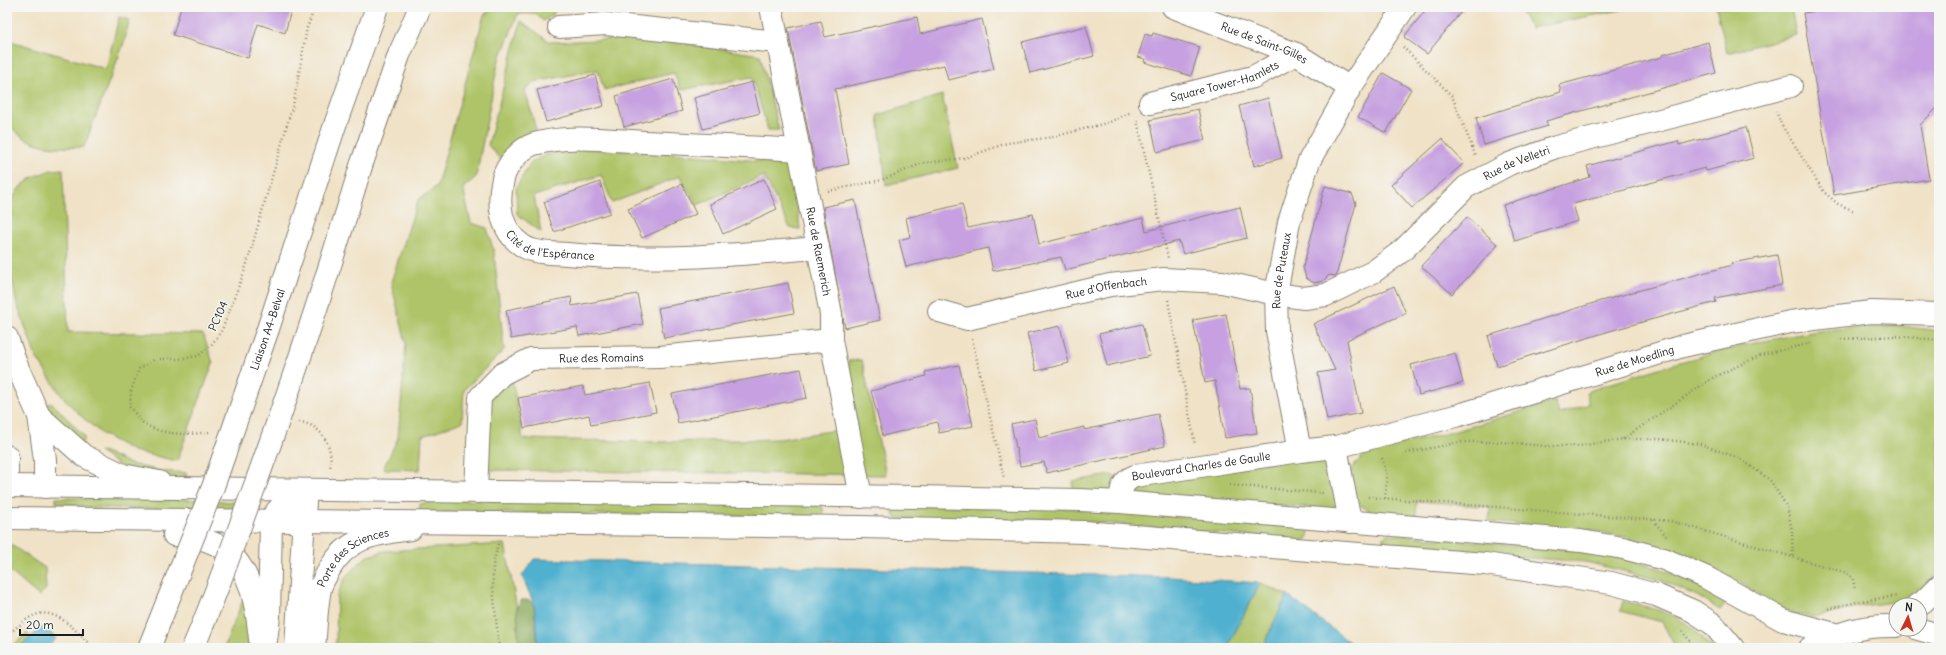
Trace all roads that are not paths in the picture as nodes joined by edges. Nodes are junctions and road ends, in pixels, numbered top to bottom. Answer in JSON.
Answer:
{"nodes":[{"id":1,"x":378,"y":7,"type":"edge"},
{"id":2,"x":420,"y":7,"type":"edge"},
{"id":3,"x":771,"y":7,"type":"edge"},
{"id":4,"x":1173,"y":7,"type":"edge"},
{"id":5,"x":1406,"y":7,"type":"edge"},
{"id":6,"x":559,"y":27,"type":"dead end"},
{"id":7,"x":778,"y":42,"type":"junction"},
{"id":8,"x":1296,"y":54,"type":"junction"},
{"id":9,"x":1791,"y":86,"type":"dead end"},
{"id":10,"x":1350,"y":88,"type":"junction"},
{"id":11,"x":1142,"y":107,"type":"road end"},
{"id":12,"x":799,"y":150,"type":"junction"},
{"id":13,"x":818,"y":248,"type":"junction"},
{"id":14,"x":1276,"y":294,"type":"junction"},
{"id":15,"x":939,"y":311,"type":"dead end"},
{"id":16,"x":1939,"y":314,"type":"edge"},
{"id":17,"x":7,"y":338,"type":"edge"},
{"id":18,"x":831,"y":340,"type":"junction"},
{"id":19,"x":39,"y":416,"type":"junction"},
{"id":20,"x":1336,"y":447,"type":"junction"},
{"id":21,"x":1300,"y":451,"type":"junction"},
{"id":22,"x":7,"y":456,"type":"edge"},
{"id":23,"x":7,"y":478,"type":"edge"},
{"id":24,"x":7,"y":486,"type":"edge"},
{"id":25,"x":45,"y":487,"type":"junction"},
{"id":26,"x":197,"y":488,"type":"junction"},
{"id":27,"x":476,"y":492,"type":"junction"},
{"id":28,"x":305,"y":494,"type":"junction"},
{"id":29,"x":861,"y":496,"type":"junction"},
{"id":30,"x":7,"y":502,"type":"edge"},
{"id":31,"x":1120,"y":502,"type":"junction"},
{"id":32,"x":7,"y":518,"type":"edge"},
{"id":33,"x":272,"y":521,"type":"junction"},
{"id":34,"x":304,"y":521,"type":"junction"},
{"id":35,"x":1350,"y":522,"type":"junction"},
{"id":36,"x":450,"y":523,"type":"junction"},
{"id":37,"x":860,"y":527,"type":"junction"},
{"id":38,"x":7,"y":532,"type":"edge"},
{"id":39,"x":1939,"y":586,"type":"edge"},
{"id":40,"x":1928,"y":597,"type":"edge"},
{"id":41,"x":1886,"y":626,"type":"edge"},
{"id":42,"x":1928,"y":632,"type":"edge"},
{"id":43,"x":1835,"y":634,"type":"junction"},
{"id":44,"x":1939,"y":635,"type":"edge"},
{"id":45,"x":149,"y":648,"type":"edge"},
{"id":46,"x":193,"y":648,"type":"edge"},
{"id":47,"x":262,"y":648,"type":"edge"},
{"id":48,"x":265,"y":648,"type":"edge"},
{"id":49,"x":296,"y":648,"type":"edge"},
{"id":50,"x":314,"y":648,"type":"edge"},
{"id":51,"x":1733,"y":648,"type":"edge"},
{"id":52,"x":1810,"y":648,"type":"edge"}],
"edges":[{"from":1,"to":45,"type":"main road","name":"Liaison A4-Belval","bridge":true},
{"from":2,"to":46,"type":"main road","bridge":true},
{"from":3,"to":7,"type":"main road","name":"Rue de Raemerich"},
{"from":4,"to":8,"type":"main road","name":"Rue de Saint-Gilles"},
{"from":5,"to":10,"type":"main road","name":"Rue de Puteaux"},
{"from":6,"to":7,"type":"main road"},
{"from":7,"to":12,"type":"main road","name":"Rue de Raemerich"},
{"from":8,"to":10,"type":"main road","name":"Rue de Saint-Gilles"},
{"from":8,"to":11,"type":"main road","name":"Square Tower-Hamlets"},
{"from":9,"to":14,"type":"main road","name":"Rue de Velletri"},
{"from":10,"to":14,"type":"main road","name":"Rue de Puteaux"},
{"from":12,"to":13,"type":"main road","name":"Rue de Raemerich"},
{"from":12,"to":13,"type":"main road","name":"Cité de l'Espérance"},
{"from":13,"to":18,"type":"main road","name":"Rue de Raemerich"},
{"from":14,"to":15,"type":"main road","name":"Rue d'Offenbach"},
{"from":14,"to":21,"type":"main road","name":"Rue de Puteaux"},
{"from":16,"to":20,"type":"main road","name":"Rue de Moedling"},
{"from":17,"to":19,"type":"main road"},
{"from":18,"to":27,"type":"main road","name":"Rue des Romains"},
{"from":18,"to":29,"type":"main road","name":"Rue de Raemerich"},
{"from":19,"to":25,"type":"main road"},
{"from":19,"to":26,"type":"main road"},
{"from":20,"to":21,"type":"main road"},
{"from":20,"to":35,"type":"main road"},
{"from":21,"to":31,"type":"main road","name":"Boulevard Charles de Gaulle"},
{"from":22,"to":23,"type":"main road"},
{"from":24,"to":25,"type":"main road"},
{"from":25,"to":26,"type":"main road"},
{"from":25,"to":30,"type":"main road"},
{"from":26,"to":28,"type":"main road"},
{"from":27,"to":28,"type":"main road"},
{"from":27,"to":29,"type":"main road"},
{"from":28,"to":33,"type":"main road"},
{"from":28,"to":34,"type":"main road","name":"Porte des Sciences"},
{"from":29,"to":31,"type":"main road"},
{"from":29,"to":37,"type":"main road","name":"Rue de Raemerich"},
{"from":31,"to":35,"type":"main road"},
{"from":32,"to":33,"type":"main road"},
{"from":33,"to":34,"type":"main road"},
{"from":33,"to":48,"type":"main road"},
{"from":34,"to":36,"type":"main road"},
{"from":34,"to":49,"type":"main road","name":"Porte des Sciences"},
{"from":35,"to":43,"type":"main road"},
{"from":36,"to":37,"type":"main road"},
{"from":36,"to":50,"type":"main road","name":"Porte des Sciences"},
{"from":37,"to":51,"type":"main road"},
{"from":38,"to":47,"type":"main road"},
{"from":39,"to":40,"type":"main road"},
{"from":41,"to":43,"type":"main road"},
{"from":42,"to":44,"type":"main road"},
{"from":43,"to":52,"type":"main road"}]}
